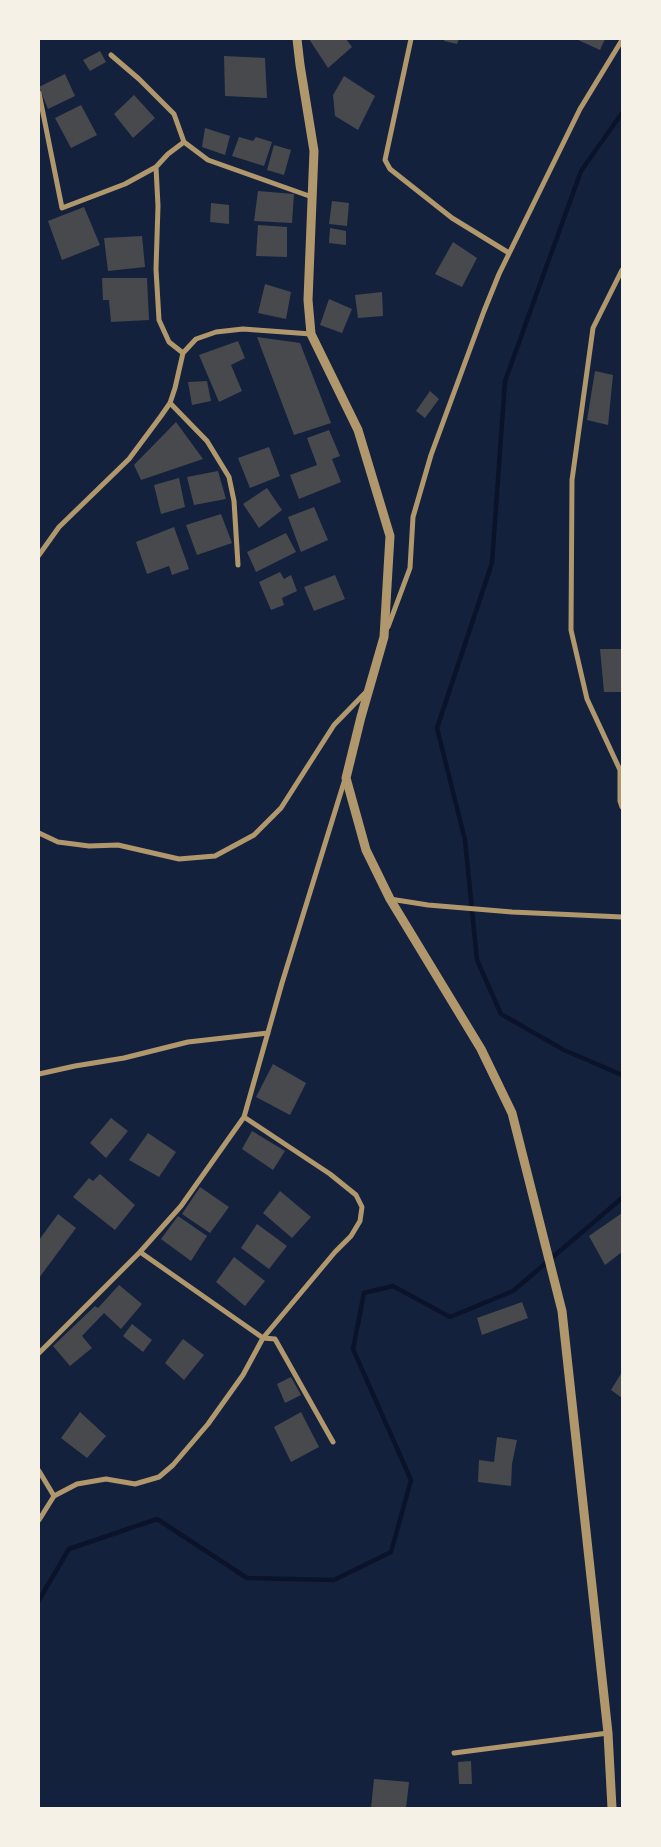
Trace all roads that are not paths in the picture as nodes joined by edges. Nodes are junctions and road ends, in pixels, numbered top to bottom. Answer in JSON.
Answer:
{"nodes":[{"id":1,"x":297,"y":39,"type":"edge"},
{"id":2,"x":411,"y":39,"type":"edge"},
{"id":3,"x":622,"y":40,"type":"edge"},
{"id":4,"x":111,"y":55,"type":"dead end"},
{"id":5,"x":39,"y":93,"type":"edge"},
{"id":6,"x":184,"y":142,"type":"junction"},
{"id":7,"x":156,"y":167,"type":"junction"},
{"id":8,"x":312,"y":197,"type":"junction"},
{"id":9,"x":509,"y":253,"type":"junction"},
{"id":10,"x":622,"y":270,"type":"edge"},
{"id":11,"x":311,"y":334,"type":"junction"},
{"id":12,"x":183,"y":353,"type":"junction"},
{"id":13,"x":170,"y":403,"type":"junction"},
{"id":14,"x":39,"y":556,"type":"edge"},
{"id":15,"x":238,"y":565,"type":"dead end"},
{"id":16,"x":384,"y":637,"type":"junction"},
{"id":17,"x":369,"y":689,"type":"junction"},
{"id":18,"x":621,"y":769,"type":"edge"},
{"id":19,"x":346,"y":778,"type":"junction"},
{"id":20,"x":622,"y":807,"type":"edge"},
{"id":21,"x":40,"y":836,"type":"edge"},
{"id":22,"x":390,"y":899,"type":"junction"},
{"id":23,"x":622,"y":916,"type":"edge"},
{"id":24,"x":268,"y":1033,"type":"junction"},
{"id":25,"x":39,"y":1074,"type":"edge"},
{"id":26,"x":244,"y":1117,"type":"junction"},
{"id":27,"x":140,"y":1252,"type":"junction"},
{"id":28,"x":263,"y":1338,"type":"junction"},
{"id":29,"x":39,"y":1353,"type":"edge"},
{"id":30,"x":333,"y":1442,"type":"dead end"},
{"id":31,"x":39,"y":1471,"type":"edge"},
{"id":32,"x":54,"y":1496,"type":"junction"},
{"id":33,"x":39,"y":1520,"type":"edge"},
{"id":34,"x":608,"y":1733,"type":"junction"},
{"id":35,"x":454,"y":1754,"type":"dead end"},
{"id":36,"x":612,"y":1808,"type":"edge"}],
"edges":[{"from":1,"to":8,"type":"street"},
{"from":2,"to":9,"type":"street"},
{"from":3,"to":9,"type":"street"},
{"from":4,"to":6,"type":"street"},
{"from":5,"to":7,"type":"street"},
{"from":6,"to":7,"type":"street"},
{"from":6,"to":8,"type":"street"},
{"from":7,"to":12,"type":"street"},
{"from":8,"to":11,"type":"street"},
{"from":9,"to":16,"type":"street"},
{"from":10,"to":18,"type":"street"},
{"from":11,"to":12,"type":"street"},
{"from":11,"to":16,"type":"street"},
{"from":12,"to":13,"type":"street"},
{"from":13,"to":14,"type":"street"},
{"from":13,"to":15,"type":"street"},
{"from":16,"to":17,"type":"street"},
{"from":17,"to":19,"type":"street"},
{"from":17,"to":21,"type":"street"},
{"from":18,"to":20,"type":"street"},
{"from":19,"to":22,"type":"street"},
{"from":19,"to":24,"type":"street"},
{"from":22,"to":23,"type":"street"},
{"from":22,"to":34,"type":"street"},
{"from":24,"to":25,"type":"street"},
{"from":24,"to":26,"type":"street"},
{"from":26,"to":27,"type":"street"},
{"from":26,"to":28,"type":"street"},
{"from":27,"to":28,"type":"street"},
{"from":27,"to":29,"type":"street"},
{"from":28,"to":30,"type":"street"},
{"from":28,"to":32,"type":"street"},
{"from":31,"to":32,"type":"street"},
{"from":32,"to":33,"type":"street"},
{"from":34,"to":35,"type":"street"},
{"from":34,"to":36,"type":"street"}]}
